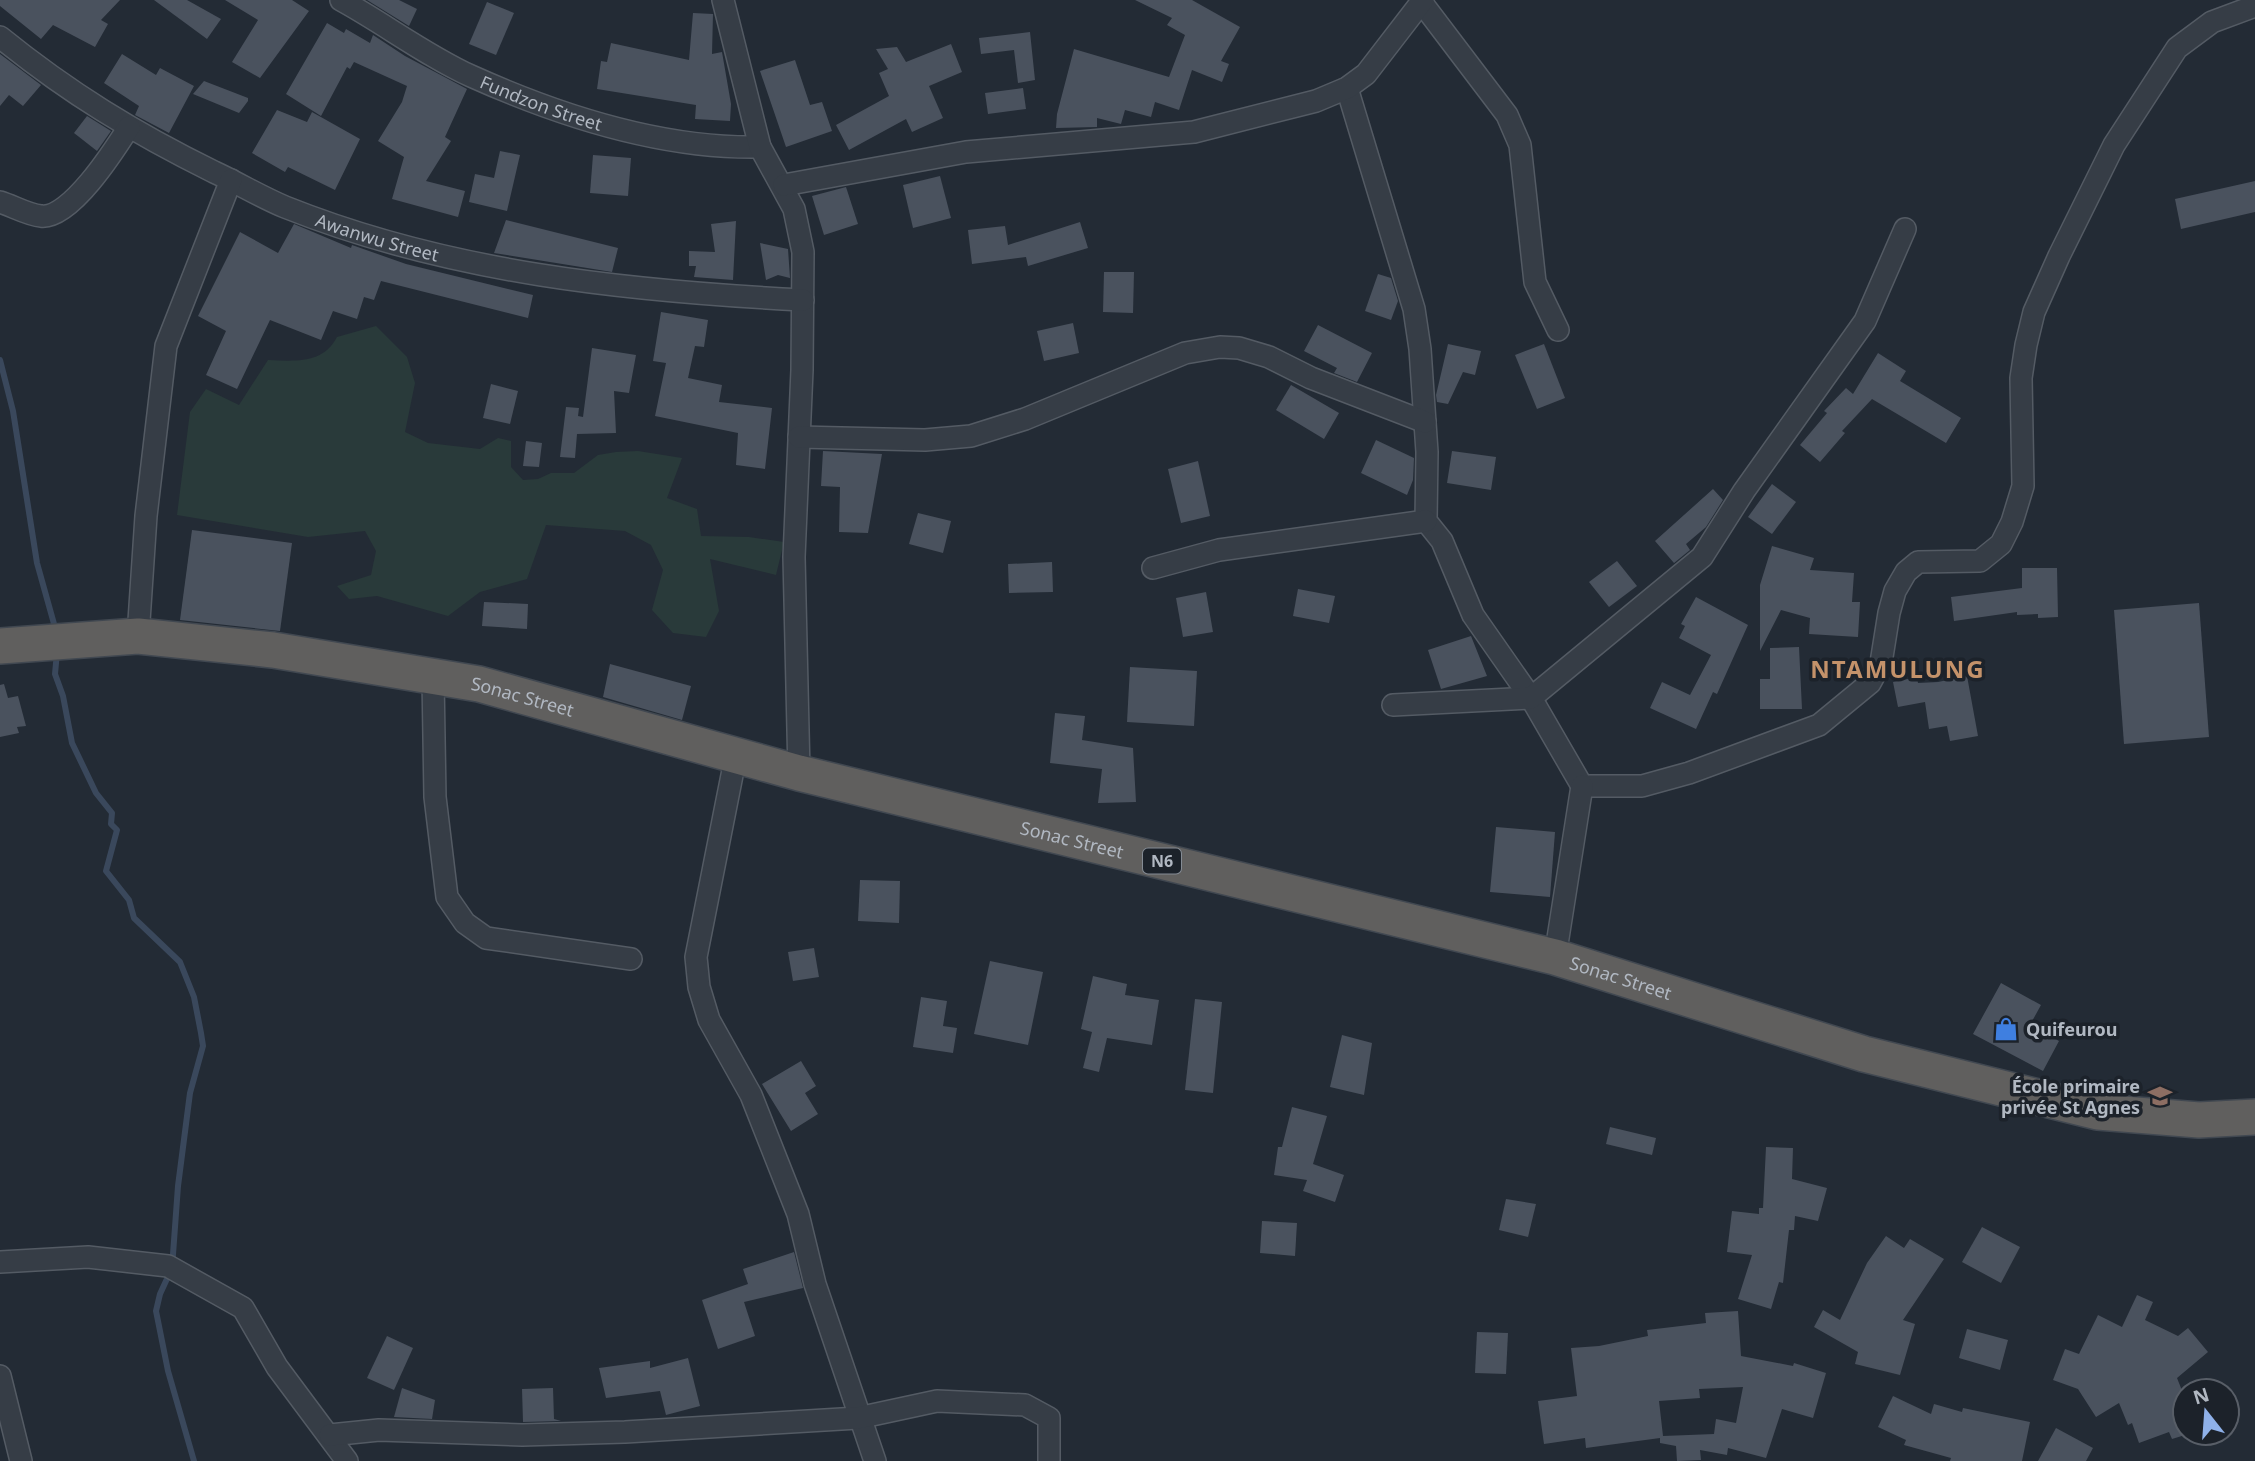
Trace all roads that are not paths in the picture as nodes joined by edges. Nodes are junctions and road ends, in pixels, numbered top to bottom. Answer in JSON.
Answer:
{"nodes":[{"id":1,"x":341,"y":0,"type":"edge"},
{"id":2,"x":723,"y":0,"type":"edge"},
{"id":3,"x":1423,"y":1,"type":"edge"},
{"id":4,"x":2255,"y":6,"type":"edge"},
{"id":5,"x":0,"y":37,"type":"edge"},
{"id":6,"x":1347,"y":88,"type":"junction"},
{"id":7,"x":129,"y":127,"type":"junction"},
{"id":8,"x":760,"y":147,"type":"junction"},
{"id":9,"x":231,"y":180,"type":"junction"},
{"id":10,"x":784,"y":185,"type":"junction"},
{"id":11,"x":0,"y":202,"type":"edge"},
{"id":12,"x":1905,"y":229,"type":"dead end"},
{"id":13,"x":803,"y":300,"type":"junction"},
{"id":14,"x":1559,"y":330,"type":"dead end"},
{"id":15,"x":1425,"y":422,"type":"junction"},
{"id":16,"x":799,"y":437,"type":"junction"},
{"id":17,"x":1426,"y":521,"type":"junction"},
{"id":18,"x":1153,"y":568,"type":"dead end"},
{"id":19,"x":138,"y":636,"type":"junction"},
{"id":20,"x":4,"y":646,"type":"edge"},
{"id":21,"x":433,"y":678,"type":"junction"},
{"id":22,"x":1531,"y":698,"type":"junction"},
{"id":23,"x":1393,"y":705,"type":"dead end"},
{"id":24,"x":736,"y":755,"type":"junction"},
{"id":25,"x":799,"y":773,"type":"junction"},
{"id":26,"x":1582,"y":786,"type":"junction"},
{"id":27,"x":1555,"y":957,"type":"junction"},
{"id":28,"x":631,"y":959,"type":"dead end"},
{"id":29,"x":2255,"y":1116,"type":"edge"},
{"id":30,"x":0,"y":1262,"type":"edge"},
{"id":31,"x":0,"y":1376,"type":"edge"},
{"id":32,"x":858,"y":1418,"type":"junction"},
{"id":33,"x":330,"y":1435,"type":"junction"},
{"id":34,"x":21,"y":1461,"type":"edge"},
{"id":35,"x":347,"y":1461,"type":"edge"},
{"id":36,"x":875,"y":1461,"type":"edge"},
{"id":37,"x":1049,"y":1461,"type":"edge"}],
"edges":[{"from":1,"to":8,"type":"street","name":"Fundzon Street"},
{"from":2,"to":8,"type":"street"},
{"from":3,"to":6,"type":"street"},
{"from":3,"to":14,"type":"street"},
{"from":4,"to":26,"type":"street"},
{"from":5,"to":7,"type":"street","name":"Awanwu Street"},
{"from":6,"to":10,"type":"street"},
{"from":6,"to":15,"type":"street"},
{"from":7,"to":9,"type":"street","name":"Awanwu Street"},
{"from":7,"to":11,"type":"street"},
{"from":8,"to":10,"type":"street"},
{"from":9,"to":13,"type":"street","name":"Awanwu Street"},
{"from":9,"to":19,"type":"street"},
{"from":10,"to":13,"type":"street"},
{"from":12,"to":22,"type":"street"},
{"from":13,"to":16,"type":"street"},
{"from":15,"to":16,"type":"street"},
{"from":15,"to":17,"type":"street"},
{"from":16,"to":25,"type":"street"},
{"from":17,"to":18,"type":"street"},
{"from":17,"to":22,"type":"street"},
{"from":19,"to":20,"type":"highway","name":"Sonac Street","number":"N6"},
{"from":19,"to":21,"type":"highway","name":"Sonac Street","number":"N6"},
{"from":21,"to":24,"type":"highway","name":"Sonac Street","number":"N6"},
{"from":21,"to":28,"type":"street"},
{"from":22,"to":23,"type":"street"},
{"from":22,"to":26,"type":"street"},
{"from":24,"to":25,"type":"highway","name":"Sonac Street","number":"N6"},
{"from":24,"to":32,"type":"street"},
{"from":25,"to":27,"type":"highway","name":"Sonac Street","number":"N6"},
{"from":26,"to":27,"type":"street"},
{"from":27,"to":29,"type":"highway","name":"Sonac Street","number":"N6"},
{"from":30,"to":33,"type":"street"},
{"from":31,"to":34,"type":"street"},
{"from":32,"to":33,"type":"street"},
{"from":32,"to":36,"type":"street"},
{"from":32,"to":37,"type":"street"},
{"from":33,"to":35,"type":"street"}]}
